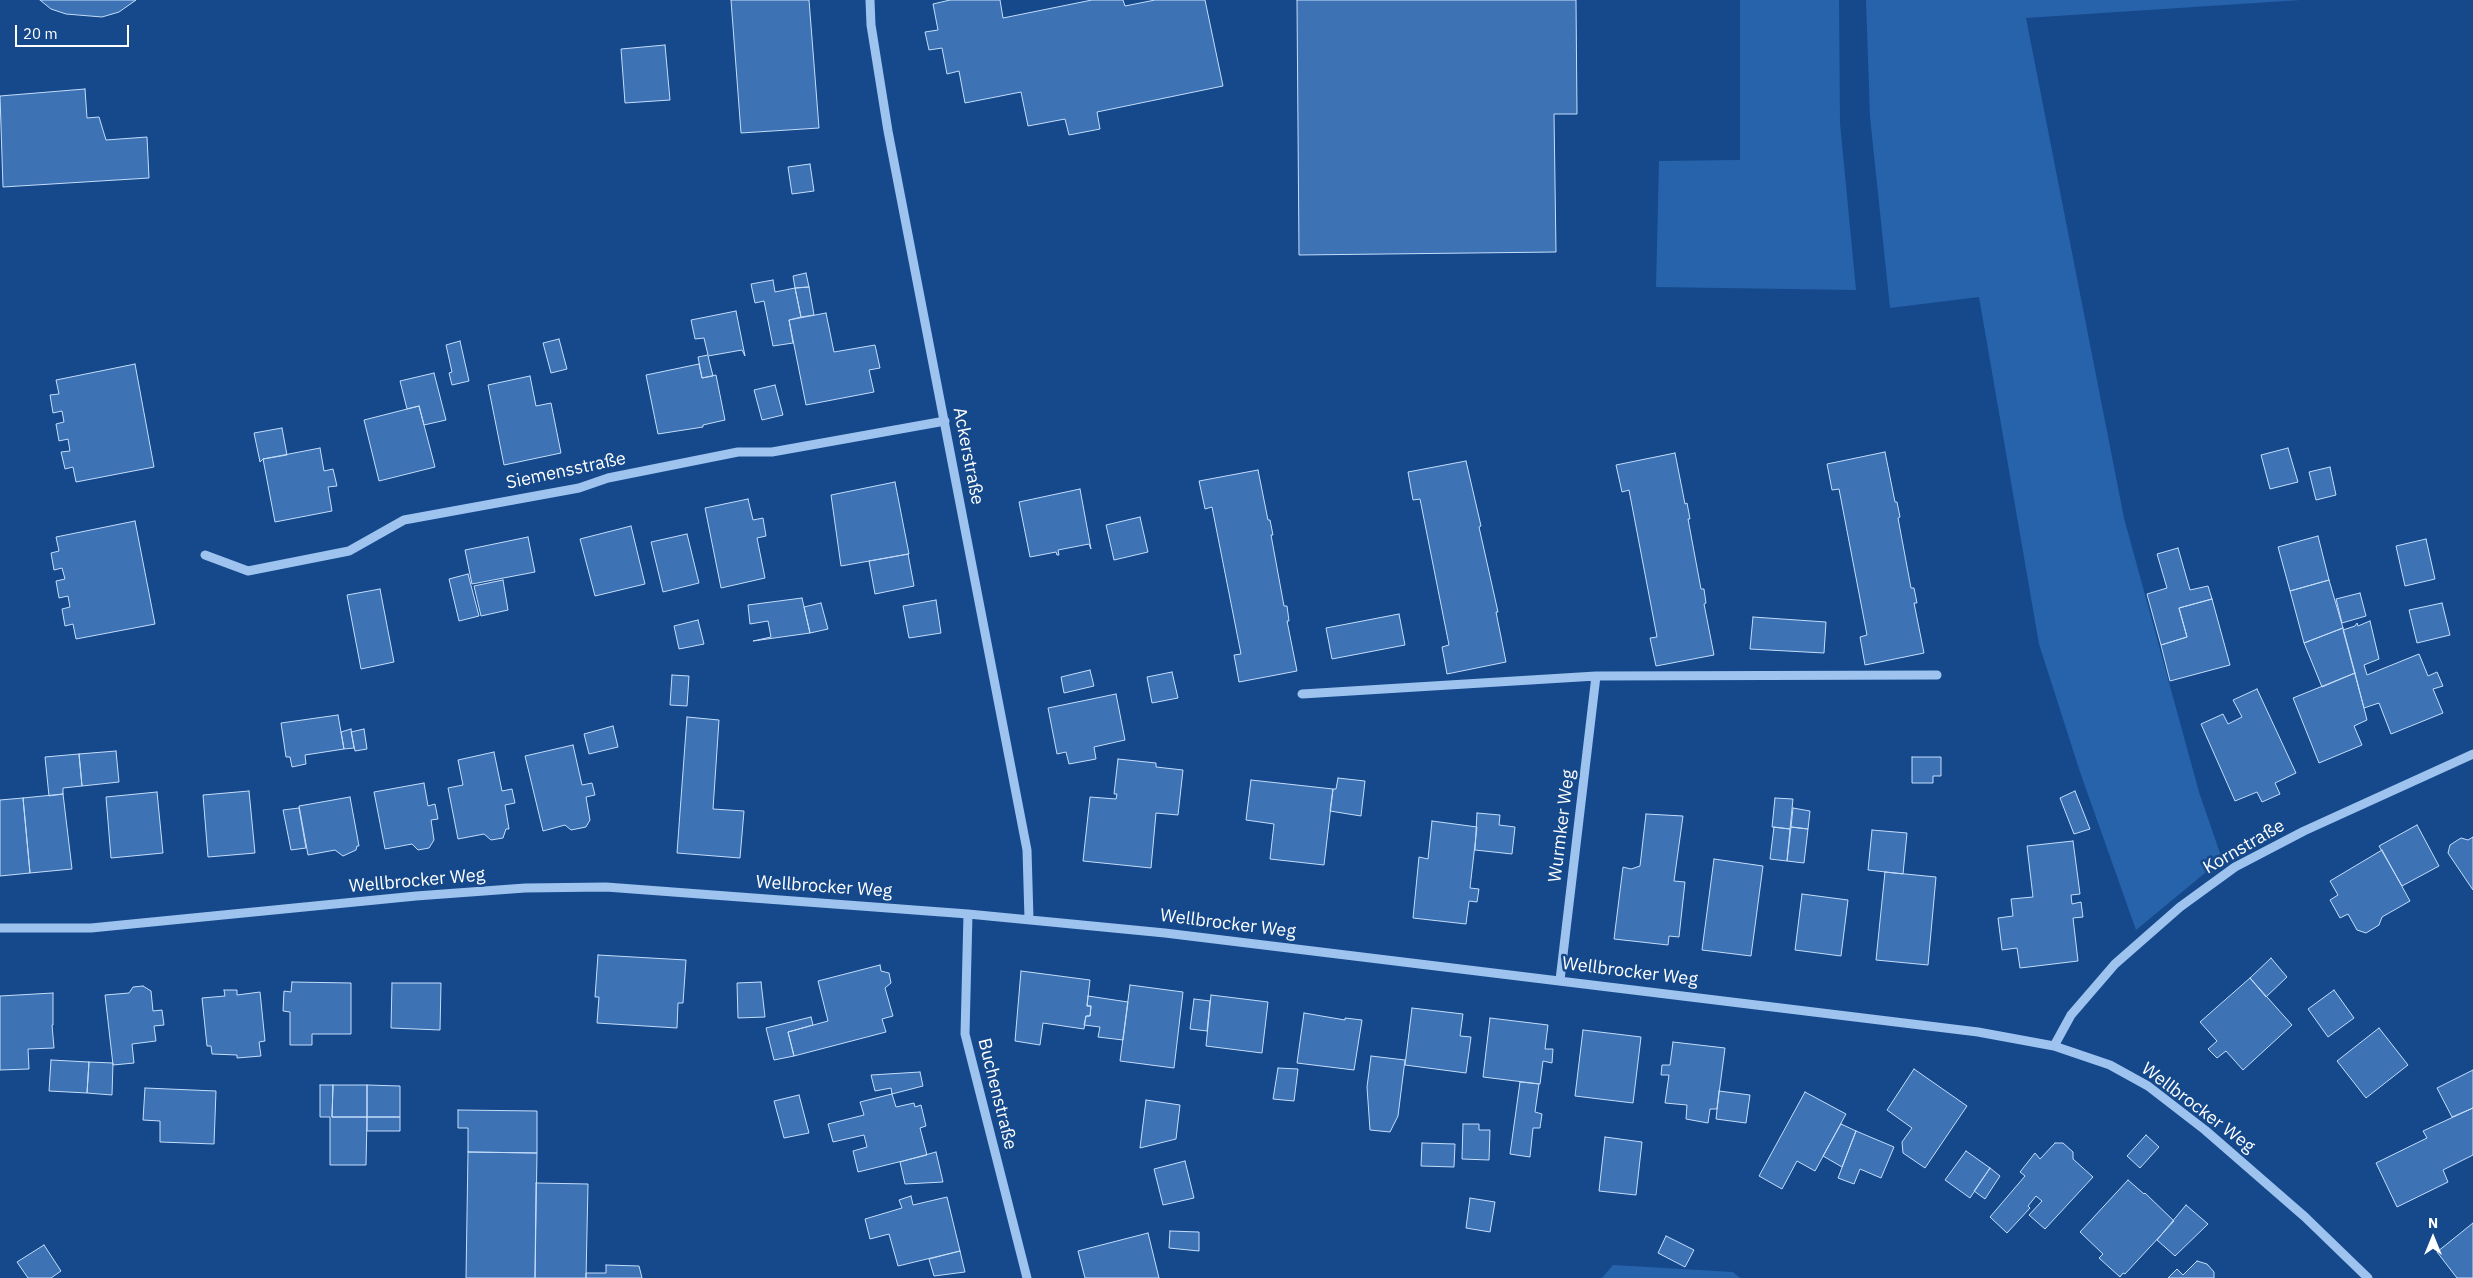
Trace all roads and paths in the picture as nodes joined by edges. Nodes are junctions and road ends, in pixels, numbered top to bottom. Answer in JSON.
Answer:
{"nodes":[{"id":1,"x":870,"y":0,"type":"edge"},
{"id":2,"x":945,"y":421,"type":"junction"},
{"id":3,"x":205,"y":554,"type":"dead end"},
{"id":4,"x":1938,"y":675,"type":"dead end"},
{"id":5,"x":1596,"y":676,"type":"junction"},
{"id":6,"x":1302,"y":694,"type":"dead end"},
{"id":7,"x":2473,"y":754,"type":"edge"},
{"id":8,"x":968,"y":914,"type":"junction"},
{"id":9,"x":1029,"y":919,"type":"junction"},
{"id":10,"x":0,"y":928,"type":"edge"},
{"id":11,"x":1560,"y":980,"type":"junction"},
{"id":12,"x":2054,"y":1046,"type":"junction"},
{"id":13,"x":1027,"y":1278,"type":"edge"},
{"id":14,"x":2368,"y":1278,"type":"edge"}],
"edges":[{"from":1,"to":2,"type":"street","name":"Ackerstraße"},
{"from":2,"to":3,"type":"street","name":"Siemensstraße"},
{"from":2,"to":9,"type":"street","name":"Ackerstraße"},
{"from":4,"to":5,"type":"street"},
{"from":5,"to":6,"type":"street"},
{"from":5,"to":11,"type":"street","name":"Wurmker Weg"},
{"from":7,"to":12,"type":"street","name":"Kornstraße"},
{"from":8,"to":9,"type":"street","name":"Wellbrocker Weg"},
{"from":8,"to":10,"type":"street","name":"Wellbrocker Weg"},
{"from":8,"to":13,"type":"street","name":"Buchenstraße"},
{"from":9,"to":11,"type":"street","name":"Wellbrocker Weg"},
{"from":11,"to":12,"type":"street","name":"Wellbrocker Weg"},
{"from":12,"to":14,"type":"street","name":"Wellbrocker Weg"}]}
